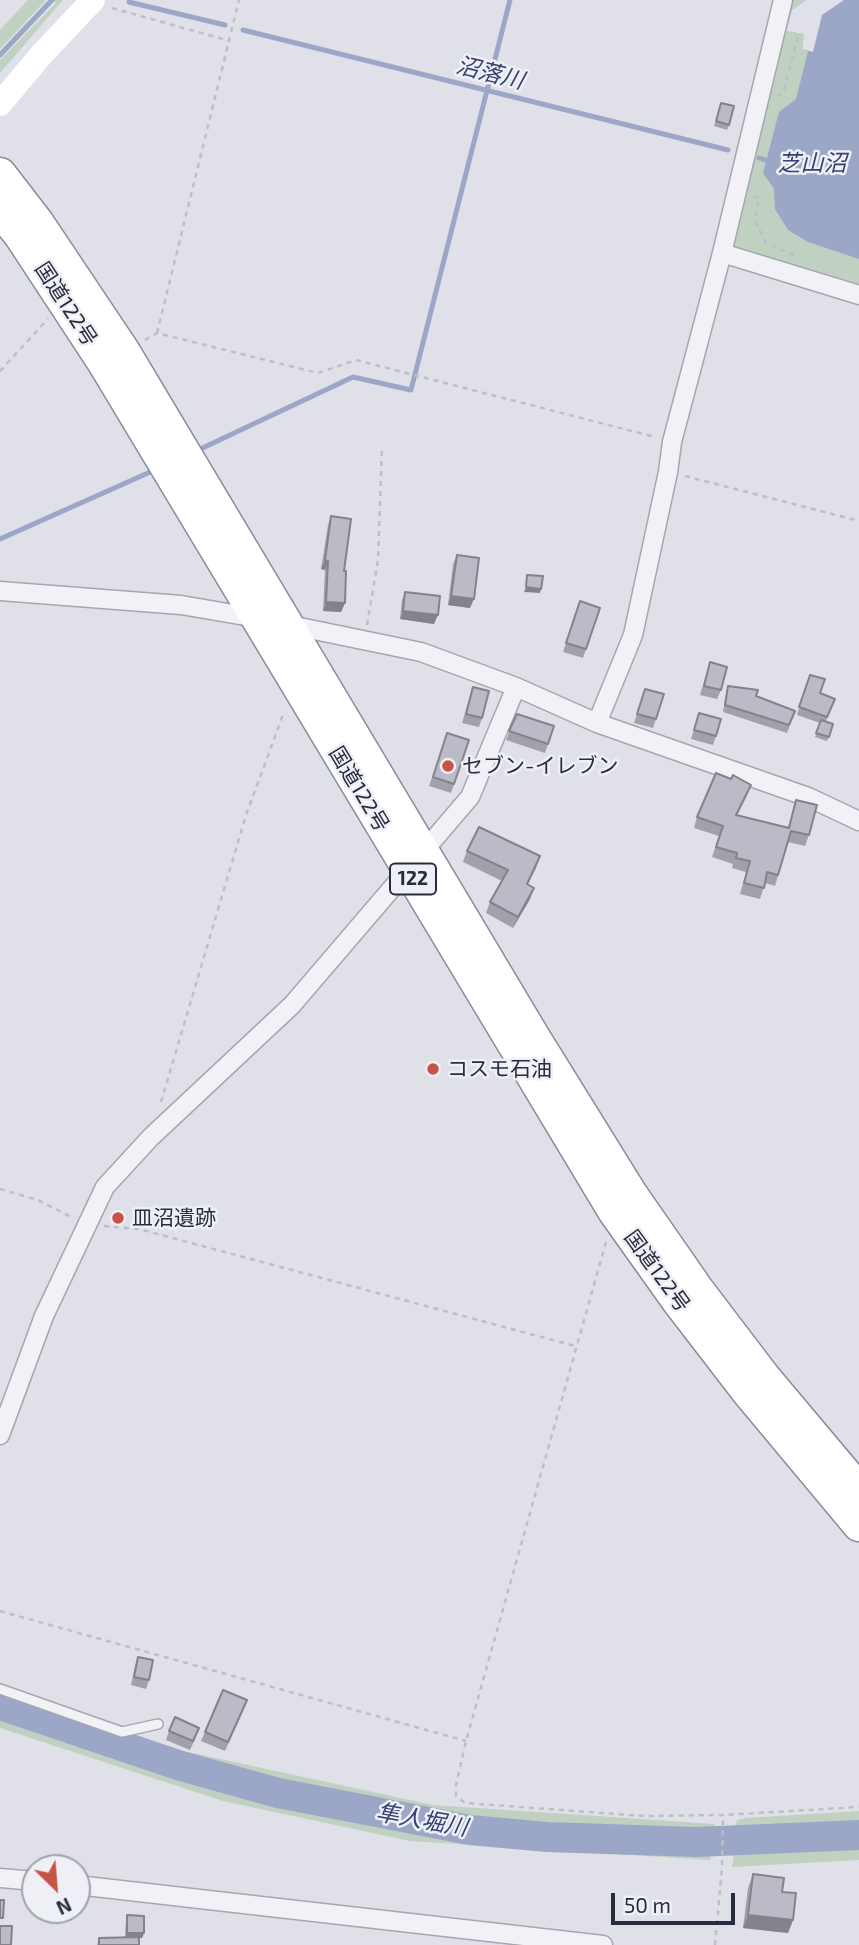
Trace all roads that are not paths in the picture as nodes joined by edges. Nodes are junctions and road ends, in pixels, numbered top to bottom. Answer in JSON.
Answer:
{"nodes":[{"id":1,"x":100,"y":2,"type":"edge"},
{"id":2,"x":785,"y":2,"type":"edge"},
{"id":3,"x":0,"y":104,"type":"edge"},
{"id":4,"x":0,"y":174,"type":"edge"},
{"id":5,"x":0,"y":210,"type":"edge"},
{"id":6,"x":722,"y":253,"type":"junction"},
{"id":7,"x":859,"y":295,"type":"edge"},
{"id":8,"x":0,"y":591,"type":"edge"},
{"id":9,"x":271,"y":621,"type":"junction"},
{"id":10,"x":516,"y":687,"type":"junction"},
{"id":11,"x":597,"y":723,"type":"junction"},
{"id":12,"x":859,"y":821,"type":"edge"},
{"id":13,"x":416,"y":861,"type":"junction"},
{"id":14,"x":0,"y":1436,"type":"edge"},
{"id":15,"x":859,"y":1490,"type":"edge"},
{"id":16,"x":859,"y":1525,"type":"edge"},
{"id":17,"x":0,"y":1689,"type":"edge"},
{"id":18,"x":158,"y":1724,"type":"dead end"},
{"id":19,"x":0,"y":1878,"type":"edge"},
{"id":20,"x":21,"y":1880,"type":"edge"},
{"id":21,"x":91,"y":1887,"type":"edge"},
{"id":22,"x":603,"y":1945,"type":"edge"}],
"edges":[{"from":1,"to":3,"type":"street"},
{"from":2,"to":6,"type":"street"},
{"from":4,"to":9,"type":"highway","name":"国道122号","number":"122"},
{"from":5,"to":9,"type":"highway","name":"国道122号","number":"122"},
{"from":6,"to":7,"type":"street"},
{"from":6,"to":11,"type":"street"},
{"from":8,"to":9,"type":"street"},
{"from":9,"to":10,"type":"street"},
{"from":9,"to":13,"type":"highway","name":"国道122号","number":"122"},
{"from":9,"to":13,"type":"highway","name":"国道122号","number":"122"},
{"from":10,"to":11,"type":"street"},
{"from":10,"to":13,"type":"street"},
{"from":11,"to":12,"type":"street"},
{"from":13,"to":14,"type":"street"},
{"from":13,"to":15,"type":"highway","name":"国道122号","number":"122"},
{"from":13,"to":16,"type":"highway","name":"国道122号","number":"122"},
{"from":17,"to":18,"type":"lane"},
{"from":19,"to":20,"type":"street"},
{"from":21,"to":22,"type":"street"}]}
